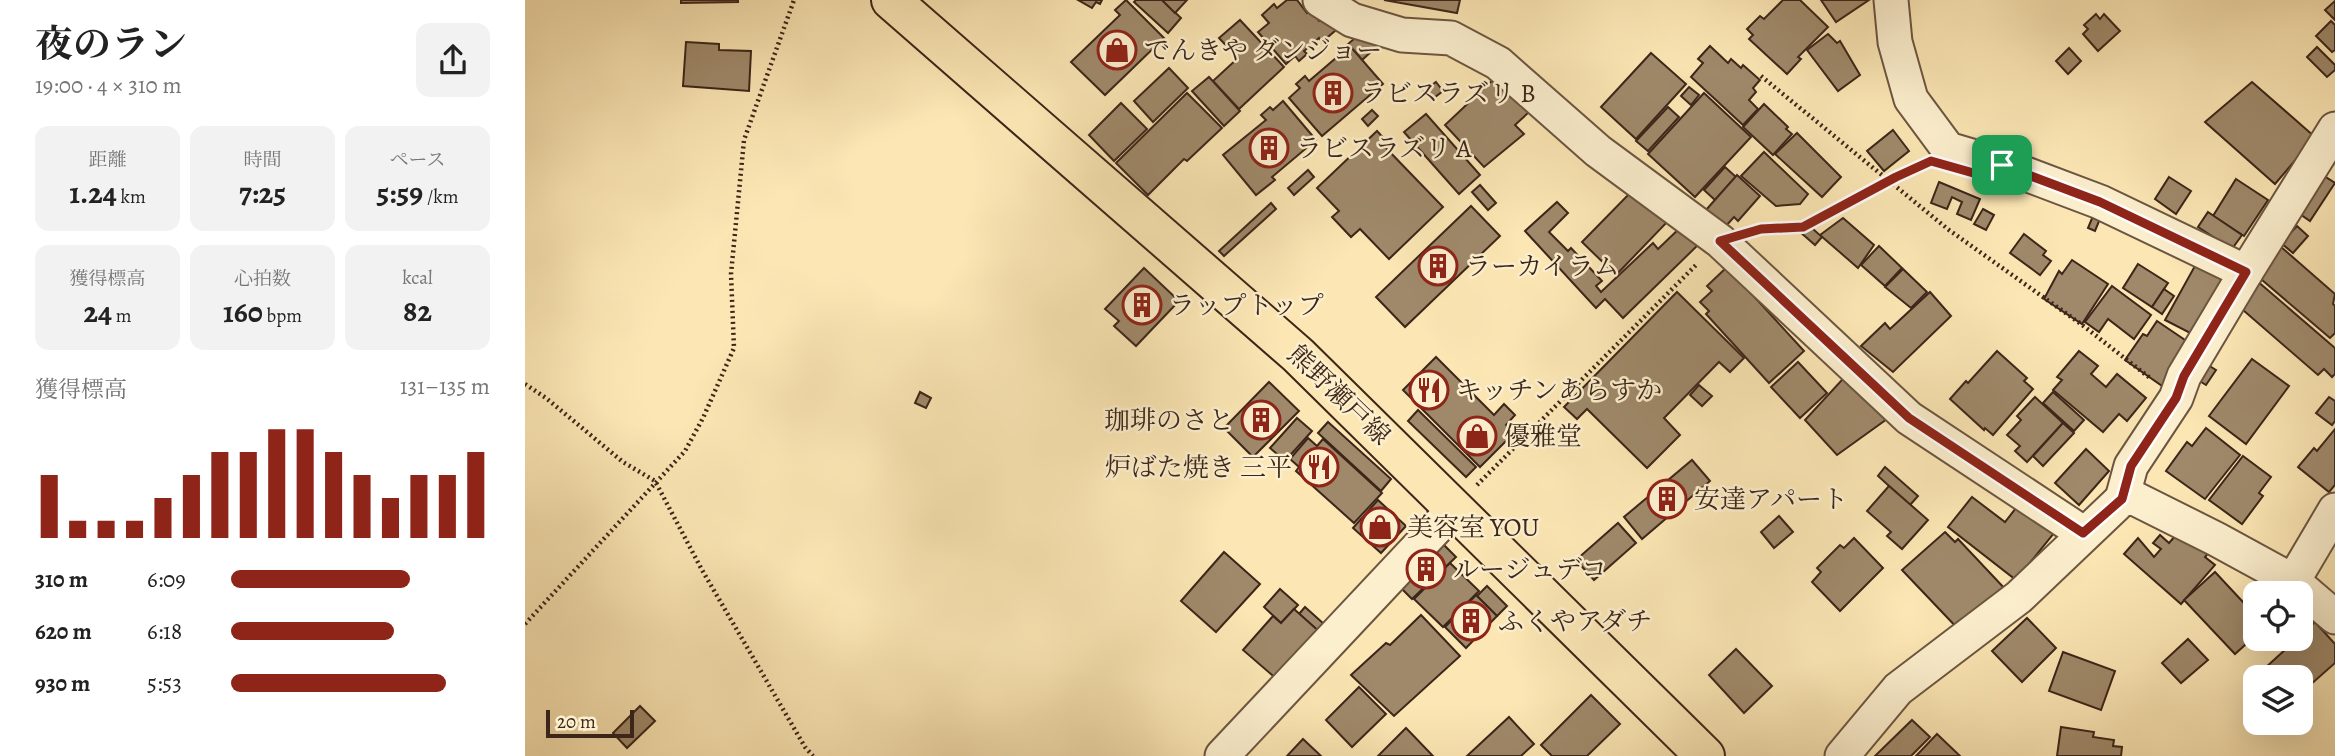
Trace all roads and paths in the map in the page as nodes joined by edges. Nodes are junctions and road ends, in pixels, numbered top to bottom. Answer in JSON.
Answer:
{"nodes":[{"id":1,"x":794,"y":0,"type":"edge"},
{"id":2,"x":891,"y":0,"type":"edge"},
{"id":3,"x":1320,"y":0,"type":"edge"},
{"id":4,"x":1891,"y":0,"type":"edge"},
{"id":5,"x":1761,"y":76,"type":"dead end"},
{"id":6,"x":2335,"y":129,"type":"edge"},
{"id":7,"x":1931,"y":161,"type":"dead end"},
{"id":8,"x":1888,"y":182,"type":"junction"},
{"id":9,"x":1720,"y":241,"type":"junction"},
{"id":10,"x":2246,"y":272,"type":"junction"},
{"id":11,"x":525,"y":384,"type":"edge"},
{"id":12,"x":2176,"y":398,"type":"junction"},
{"id":13,"x":655,"y":481,"type":"junction"},
{"id":14,"x":2122,"y":499,"type":"junction"},
{"id":15,"x":1455,"y":508,"type":"junction"},
{"id":16,"x":2335,"y":510,"type":"edge"},
{"id":17,"x":2083,"y":533,"type":"junction"},
{"id":18,"x":2293,"y":581,"type":"joint"},
{"id":19,"x":2313,"y":598,"type":"edge"},
{"id":20,"x":2335,"y":617,"type":"edge"},
{"id":21,"x":525,"y":624,"type":"edge"},
{"id":22,"x":813,"y":756,"type":"edge"},
{"id":23,"x":1222,"y":756,"type":"edge"},
{"id":24,"x":1705,"y":756,"type":"edge"},
{"id":25,"x":1842,"y":756,"type":"edge"}],
"edges":[{"from":1,"to":13,"type":"path"},
{"from":2,"to":15,"type":"main road","name":"熊野瀬戸線"},
{"from":3,"to":9,"type":"street"},
{"from":4,"to":10,"type":"street"},
{"from":5,"to":8,"type":"path"},
{"from":6,"to":10,"type":"street"},
{"from":7,"to":8,"type":"path"},
{"from":8,"to":9,"type":"path"},
{"from":8,"to":12,"type":"path"},
{"from":9,"to":15,"type":"path"},
{"from":9,"to":17,"type":"street"},
{"from":10,"to":12,"type":"street"},
{"from":11,"to":13,"type":"path"},
{"from":12,"to":14,"type":"street"},
{"from":13,"to":21,"type":"path"},
{"from":13,"to":22,"type":"path"},
{"from":14,"to":17,"type":"street"},
{"from":14,"to":18,"type":"street"},
{"from":15,"to":23,"type":"street"},
{"from":15,"to":24,"type":"main road","name":"熊野瀬戸線"},
{"from":16,"to":18,"type":"street"},
{"from":17,"to":25,"type":"street"},
{"from":19,"to":20,"type":"street"}]}
